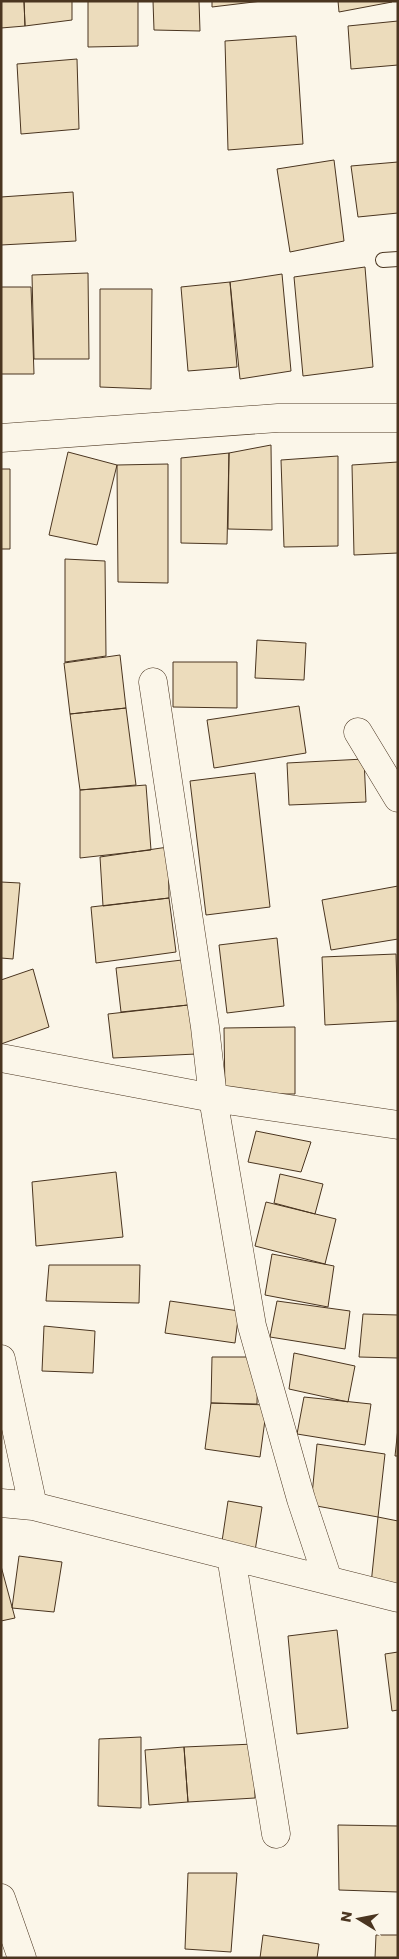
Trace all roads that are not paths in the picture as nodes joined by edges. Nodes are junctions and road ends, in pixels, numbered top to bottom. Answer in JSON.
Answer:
{"nodes":[{"id":1,"x":398,"y":259,"type":"edge"},
{"id":2,"x":383,"y":260,"type":"dead end"},
{"id":3,"x":398,"y":418,"type":"edge"},
{"id":4,"x":1,"y":438,"type":"edge"},
{"id":5,"x":153,"y":682,"type":"dead end"},
{"id":6,"x":358,"y":732,"type":"dead end"},
{"id":7,"x":398,"y":798,"type":"edge"},
{"id":8,"x":1,"y":1058,"type":"edge"},
{"id":9,"x":213,"y":1098,"type":"junction"},
{"id":10,"x":398,"y":1125,"type":"edge"},
{"id":11,"x":1,"y":1359,"type":"edge"},
{"id":12,"x":1,"y":1503,"type":"edge"},
{"id":13,"x":33,"y":1506,"type":"junction"},
{"id":14,"x":230,"y":1556,"type":"junction"},
{"id":15,"x":328,"y":1580,"type":"junction"},
{"id":16,"x":398,"y":1598,"type":"edge"},
{"id":17,"x":276,"y":1834,"type":"dead end"},
{"id":18,"x":1,"y":1898,"type":"edge"},
{"id":19,"x":22,"y":1958,"type":"edge"}],
"edges":[{"from":1,"to":2,"type":"lane"},
{"from":3,"to":4,"type":"street"},
{"from":5,"to":9,"type":"street"},
{"from":6,"to":7,"type":"street"},
{"from":8,"to":9,"type":"street"},
{"from":9,"to":10,"type":"street"},
{"from":9,"to":15,"type":"street"},
{"from":11,"to":13,"type":"street"},
{"from":12,"to":13,"type":"street"},
{"from":13,"to":14,"type":"street"},
{"from":14,"to":15,"type":"street"},
{"from":14,"to":17,"type":"street"},
{"from":15,"to":16,"type":"street"},
{"from":18,"to":19,"type":"street"}]}
